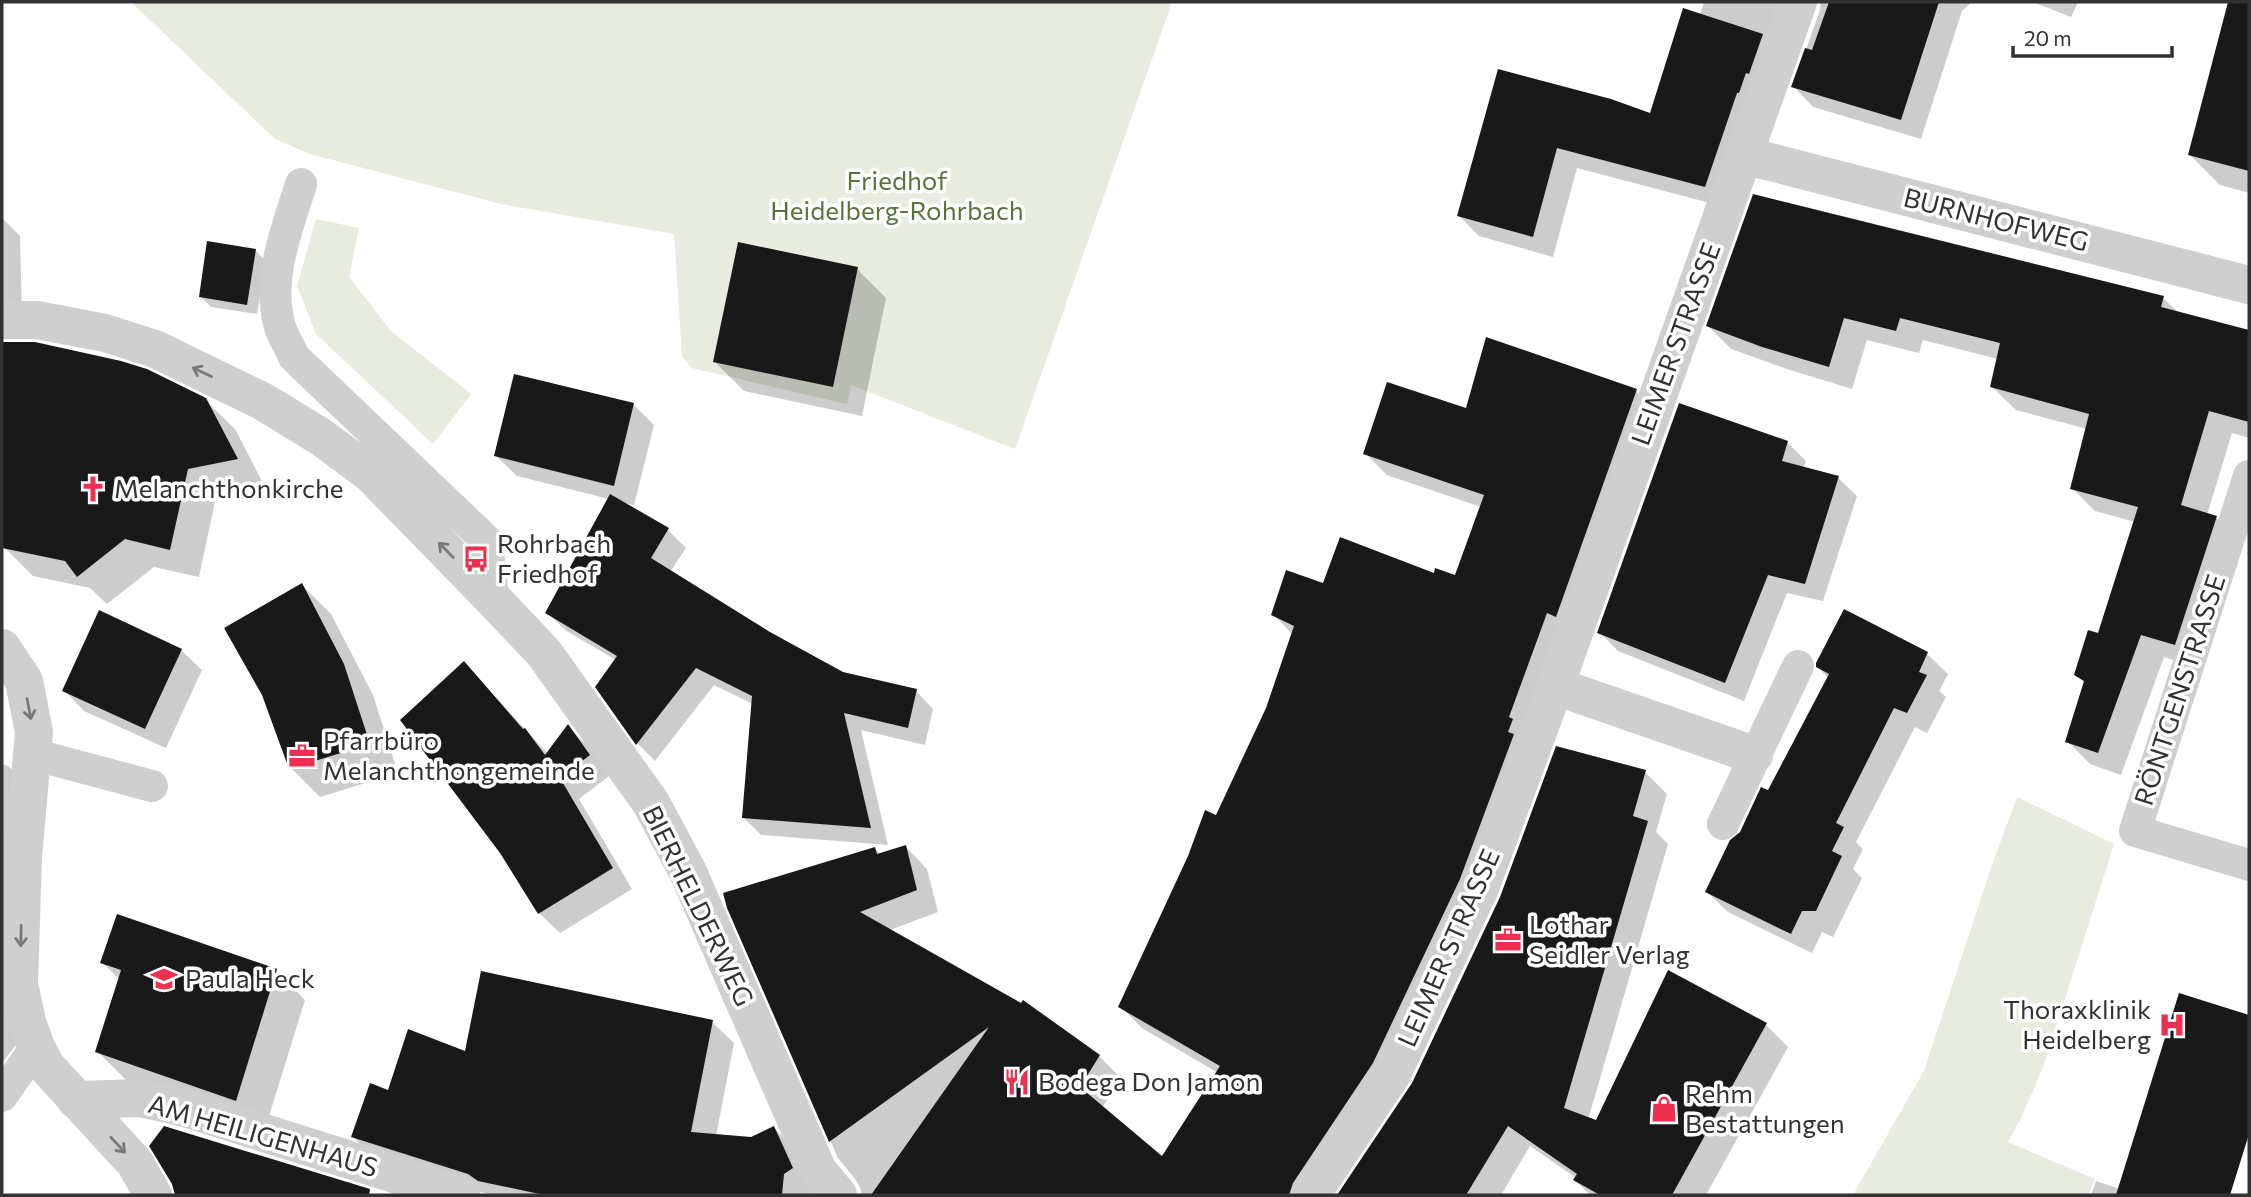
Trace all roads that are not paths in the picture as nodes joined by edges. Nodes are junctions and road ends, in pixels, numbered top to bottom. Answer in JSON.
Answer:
{"nodes":[{"id":1,"x":1798,"y":2,"type":"edge"},
{"id":2,"x":1743,"y":155,"type":"junction"},
{"id":3,"x":301,"y":184,"type":"dead end"},
{"id":4,"x":2249,"y":285,"type":"edge"},
{"id":5,"x":2,"y":320,"type":"edge"},
{"id":6,"x":2249,"y":476,"type":"edge"},
{"id":7,"x":493,"y":599,"type":"junction"},
{"id":8,"x":2,"y":648,"type":"edge"},
{"id":9,"x":1798,"y":666,"type":"dead end"},
{"id":10,"x":1555,"y":686,"type":"junction"},
{"id":11,"x":32,"y":754,"type":"junction"},
{"id":12,"x":1754,"y":755,"type":"junction"},
{"id":13,"x":152,"y":786,"type":"dead end"},
{"id":14,"x":1723,"y":824,"type":"dead end"},
{"id":15,"x":2249,"y":865,"type":"edge"},
{"id":16,"x":36,"y":1047,"type":"junction"},
{"id":17,"x":2,"y":1096,"type":"edge"},
{"id":18,"x":76,"y":1100,"type":"junction"},
{"id":19,"x":153,"y":1195,"type":"edge"},
{"id":20,"x":461,"y":1195,"type":"edge"},
{"id":21,"x":836,"y":1195,"type":"edge"},
{"id":22,"x":1311,"y":1195,"type":"edge"}],
"edges":[{"from":1,"to":2,"type":"street","name":"LEIMER STRASSE"},
{"from":2,"to":4,"type":"street","name":"BURNHOFWEG"},
{"from":2,"to":10,"type":"street","name":"LEIMER STRASSE"},
{"from":3,"to":7,"type":"lane"},
{"from":7,"to":5,"type":"street","name":"BIERHELDERWEG","one_way":true},
{"from":6,"to":15,"type":"lane","name":"RÖNTGENSTRASSE"},
{"from":7,"to":21,"type":"street","name":"BIERHELDERWEG"},
{"from":8,"to":11,"type":"street","one_way":true},
{"from":9,"to":12,"type":"lane"},
{"from":10,"to":12,"type":"street"},
{"from":10,"to":22,"type":"street","name":"LEIMER STRASSE"},
{"from":11,"to":13,"type":"lane"},
{"from":11,"to":16,"type":"street","one_way":true},
{"from":12,"to":14,"type":"lane"},
{"from":16,"to":17,"type":"lane"},
{"from":16,"to":18,"type":"street"},
{"from":18,"to":19,"type":"street","one_way":true},
{"from":18,"to":20,"type":"street","name":"AM HEILIGENHAUS"}]}
